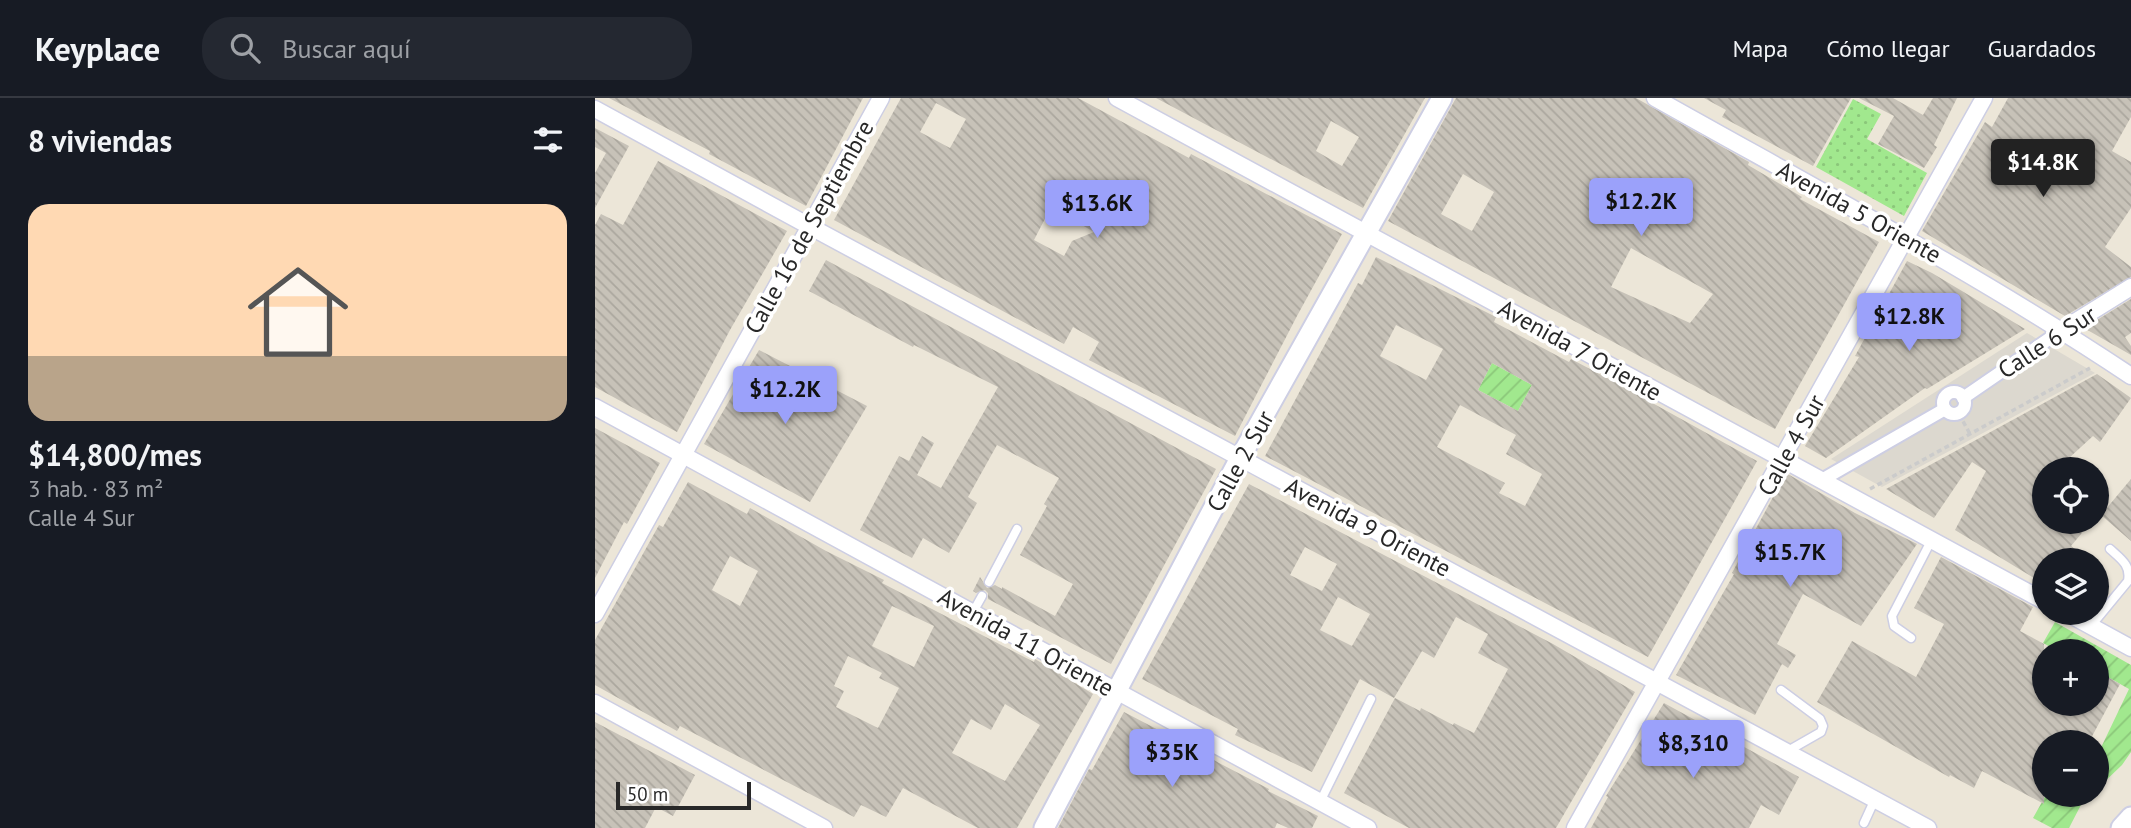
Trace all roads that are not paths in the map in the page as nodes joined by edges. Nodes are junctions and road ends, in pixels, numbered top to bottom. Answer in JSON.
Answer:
{"nodes":[{"id":1,"x":881,"y":98,"type":"edge"},
{"id":2,"x":1117,"y":98,"type":"edge"},
{"id":3,"x":1442,"y":98,"type":"edge"},
{"id":4,"x":1655,"y":98,"type":"edge"},
{"id":5,"x":1985,"y":98,"type":"edge"},
{"id":6,"x":595,"y":108,"type":"edge"},
{"id":7,"x":809,"y":226,"type":"junction"},
{"id":8,"x":1367,"y":234,"type":"junction"},
{"id":9,"x":1907,"y":239,"type":"junction"},
{"id":10,"x":2131,"y":287,"type":"edge"},
{"id":11,"x":2062,"y":330,"type":"junction"},
{"id":12,"x":2131,"y":376,"type":"edge"},
{"id":13,"x":1963,"y":398,"type":"junction"},
{"id":14,"x":595,"y":407,"type":"edge"},
{"id":15,"x":1951,"y":411,"type":"junction"},
{"id":16,"x":684,"y":455,"type":"junction"},
{"id":17,"x":1240,"y":458,"type":"junction"},
{"id":18,"x":1782,"y":460,"type":"junction"},
{"id":19,"x":1820,"y":481,"type":"junction"},
{"id":20,"x":1017,"y":528,"type":"dead end"},
{"id":21,"x":1931,"y":541,"type":"junction"},
{"id":22,"x":2110,"y":549,"type":"dead end"},
{"id":23,"x":989,"y":582,"type":"dead end"},
{"id":24,"x":2032,"y":595,"type":"edge"},
{"id":25,"x":982,"y":596,"type":"dead end"},
{"id":26,"x":973,"y":612,"type":"junction"},
{"id":27,"x":595,"y":614,"type":"edge"},
{"id":28,"x":2091,"y":626,"type":"joint"},
{"id":29,"x":1912,"y":638,"type":"dead end"},
{"id":30,"x":2131,"y":648,"type":"edge"},
{"id":31,"x":1657,"y":682,"type":"junction"},
{"id":32,"x":1781,"y":690,"type":"dead end"},
{"id":33,"x":1117,"y":691,"type":"junction"},
{"id":34,"x":1371,"y":699,"type":"dead end"},
{"id":35,"x":595,"y":703,"type":"edge"},
{"id":36,"x":1786,"y":752,"type":"junction"},
{"id":37,"x":1875,"y":799,"type":"junction"},
{"id":38,"x":1320,"y":802,"type":"junction"},
{"id":39,"x":2131,"y":817,"type":"edge"},
{"id":40,"x":1864,"y":823,"type":"dead end"},
{"id":41,"x":1362,"y":827,"type":"edge"},
{"id":42,"x":824,"y":828,"type":"edge"},
{"id":43,"x":1044,"y":828,"type":"edge"},
{"id":44,"x":1575,"y":828,"type":"edge"},
{"id":45,"x":1928,"y":828,"type":"edge"},
{"id":46,"x":2121,"y":828,"type":"edge"}],
"edges":[{"from":1,"to":7,"type":"street","name":"Calle 16 de Septiembre"},
{"from":2,"to":8,"type":"street","name":"Avenida 7 Oriente"},
{"from":3,"to":8,"type":"street","name":"Calle 2 Sur"},
{"from":4,"to":9,"type":"street","name":"Avenida 5 Oriente"},
{"from":5,"to":9,"type":"street","name":"Calle 4 Sur"},
{"from":6,"to":7,"type":"street","name":"Avenida 9 Oriente"},
{"from":7,"to":16,"type":"street","name":"Calle 16 de Septiembre"},
{"from":7,"to":17,"type":"street","name":"Avenida 9 Oriente"},
{"from":8,"to":17,"type":"street","name":"Calle 2 Sur"},
{"from":8,"to":18,"type":"street","name":"Avenida 7 Oriente"},
{"from":9,"to":11,"type":"street","name":"Avenida 5 Oriente"},
{"from":9,"to":18,"type":"street","name":"Calle 4 Sur"},
{"from":10,"to":11,"type":"street","name":"Calle 6 Sur"},
{"from":11,"to":12,"type":"street","name":"Avenida 5 Oriente"},
{"from":11,"to":13,"type":"street","name":"Calle 6 Sur"},
{"from":13,"to":15,"type":"street"},
{"from":13,"to":15,"type":"street","name":"Calle 6 Sur"},
{"from":14,"to":16,"type":"street","name":"Avenida 11 Oriente"},
{"from":15,"to":19,"type":"street","name":"Calle 6 Sur"},
{"from":16,"to":26,"type":"street","name":"Avenida 11 Oriente"},
{"from":16,"to":27,"type":"street","name":"Calle 16 de Septiembre"},
{"from":17,"to":31,"type":"street","name":"Avenida 9 Oriente"},
{"from":17,"to":33,"type":"street","name":"Calle 2 Sur"},
{"from":18,"to":19,"type":"street","name":"Avenida 7 Oriente"},
{"from":18,"to":31,"type":"street","name":"Calle 4 Sur"},
{"from":19,"to":21,"type":"street","name":"Avenida 7 Oriente"},
{"from":20,"to":23,"type":"lane"},
{"from":21,"to":24,"type":"street","name":"Avenida 7 Oriente"},
{"from":21,"to":29,"type":"lane"},
{"from":22,"to":28,"type":"lane"},
{"from":25,"to":26,"type":"lane"},
{"from":26,"to":33,"type":"street","name":"Avenida 11 Oriente"},
{"from":28,"to":30,"type":"street"},
{"from":31,"to":36,"type":"street","name":"Avenida 9 Oriente"},
{"from":31,"to":44,"type":"street","name":"Calle 4 Sur"},
{"from":32,"to":36,"type":"lane"},
{"from":33,"to":38,"type":"street","name":"Avenida 11 Oriente"},
{"from":33,"to":43,"type":"street","name":"Calle 2 Sur"},
{"from":34,"to":38,"type":"lane"},
{"from":35,"to":42,"type":"street"},
{"from":36,"to":37,"type":"street","name":"Avenida 9 Oriente"},
{"from":37,"to":40,"type":"lane"},
{"from":37,"to":45,"type":"street","name":"Avenida 9 Oriente"},
{"from":38,"to":41,"type":"street","name":"Avenida 11 Oriente"},
{"from":39,"to":46,"type":"street"}]}
